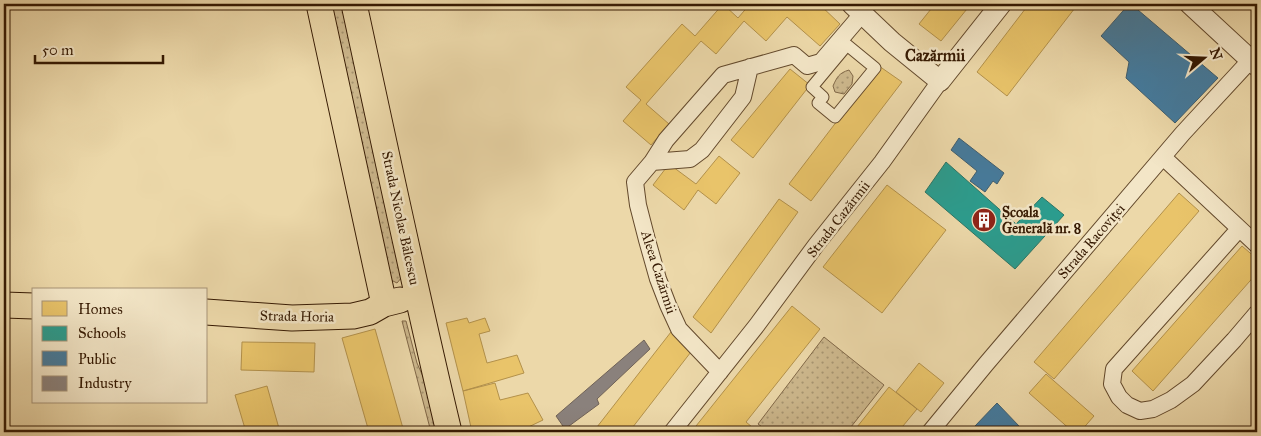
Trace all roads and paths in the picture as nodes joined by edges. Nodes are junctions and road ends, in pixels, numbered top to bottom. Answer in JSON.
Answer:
{"nodes":[{"id":1,"x":319,"y":4,"type":"edge"},
{"id":2,"x":354,"y":4,"type":"edge"},
{"id":3,"x":1001,"y":4,"type":"edge"},
{"id":4,"x":1190,"y":4,"type":"edge"},
{"id":5,"x":857,"y":9,"type":"edge"},
{"id":6,"x":847,"y":45,"type":"joint"},
{"id":7,"x":1255,"y":60,"type":"edge"},
{"id":8,"x":750,"y":67,"type":"junction"},
{"id":9,"x":940,"y":81,"type":"junction"},
{"id":10,"x":1163,"y":157,"type":"junction"},
{"id":11,"x":652,"y":162,"type":"junction"},
{"id":12,"x":1239,"y":229,"type":"junction"},
{"id":13,"x":1257,"y":245,"type":"edge"},
{"id":14,"x":417,"y":296,"type":"junction"},
{"id":15,"x":384,"y":304,"type":"junction"},
{"id":16,"x":4,"y":305,"type":"edge"},
{"id":17,"x":32,"y":306,"type":"edge"},
{"id":18,"x":208,"y":312,"type":"edge"},
{"id":19,"x":1257,"y":313,"type":"edge"},
{"id":20,"x":720,"y":372,"type":"junction"},
{"id":21,"x":449,"y":432,"type":"edge"},
{"id":22,"x":672,"y":432,"type":"edge"},
{"id":23,"x":930,"y":432,"type":"edge"}],
"edges":[{"from":1,"to":15,"type":"main road"},
{"from":2,"to":14,"type":"main road","name":"Strada Nicolae Bălcescu"},
{"from":3,"to":9,"type":"street","name":"Strada Cazărmii"},
{"from":4,"to":7,"type":"street"},
{"from":5,"to":8,"type":"street","name":"Aleea Cazărmii"},
{"from":5,"to":9,"type":"street"},
{"from":6,"to":6,"type":"street"},
{"from":7,"to":10,"type":"street","name":"Strada Racoviței"},
{"from":8,"to":11,"type":"street","name":"Aleea Cazărmii"},
{"from":8,"to":11,"type":"street"},
{"from":9,"to":20,"type":"street","name":"Strada Cazărmii"},
{"from":10,"to":12,"type":"street"},
{"from":10,"to":23,"type":"street","name":"Strada Racoviței"},
{"from":11,"to":20,"type":"street","name":"Aleea Cazărmii"},
{"from":12,"to":13,"type":"street"},
{"from":12,"to":19,"type":"street"},
{"from":14,"to":15,"type":"main road","name":"Strada Horia"},
{"from":14,"to":21,"type":"main road","name":"Strada Nicolae Bălcescu"},
{"from":15,"to":18,"type":"main road","name":"Strada Horia"},
{"from":16,"to":17,"type":"main road"},
{"from":20,"to":22,"type":"street","name":"Strada Cazărmii"}]}
